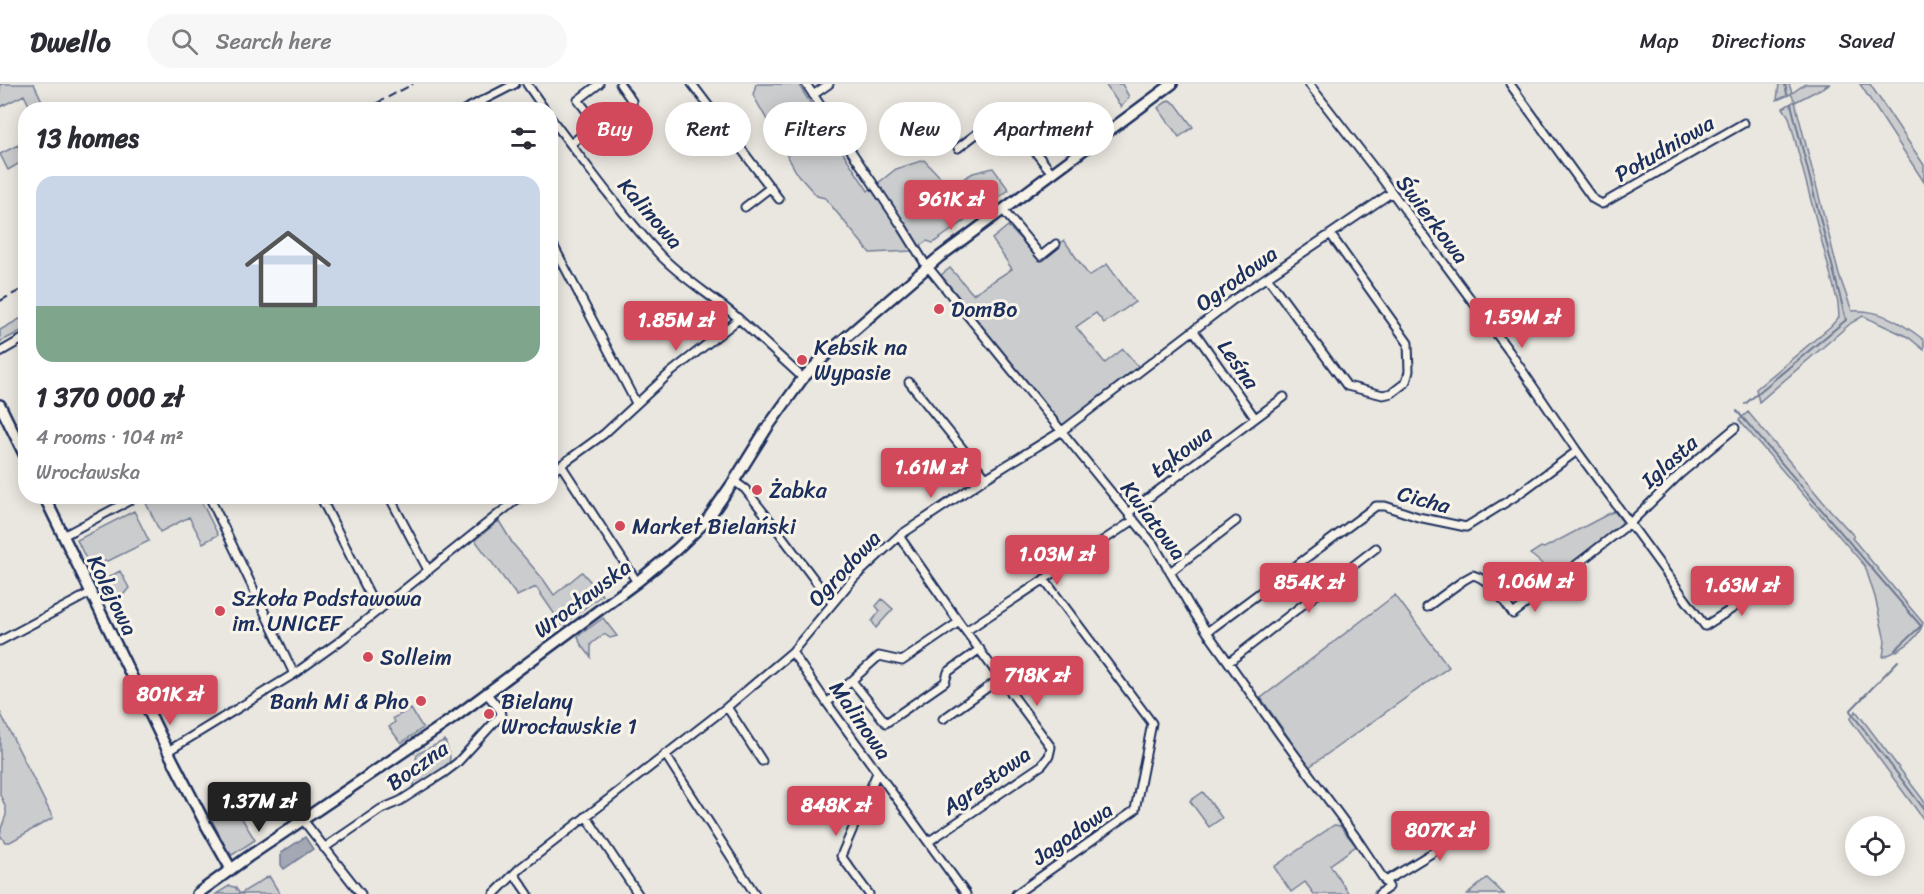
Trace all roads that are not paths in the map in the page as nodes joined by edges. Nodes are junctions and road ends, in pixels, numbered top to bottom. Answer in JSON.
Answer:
{"nodes":[{"id":1,"x":515,"y":84,"type":"edge"},
{"id":2,"x":526,"y":84,"type":"edge"},
{"id":3,"x":599,"y":84,"type":"edge"},
{"id":4,"x":620,"y":84,"type":"edge"},
{"id":5,"x":693,"y":84,"type":"edge"},
{"id":6,"x":806,"y":84,"type":"edge"},
{"id":7,"x":829,"y":84,"type":"edge"},
{"id":8,"x":1172,"y":84,"type":"edge"},
{"id":9,"x":1309,"y":84,"type":"edge"},
{"id":10,"x":1510,"y":84,"type":"edge"},
{"id":11,"x":813,"y":95,"type":"junction"},
{"id":12,"x":481,"y":101,"type":"edge"},
{"id":13,"x":539,"y":102,"type":"edge"},
{"id":14,"x":580,"y":102,"type":"edge"},
{"id":15,"x":632,"y":102,"type":"edge"},
{"id":16,"x":1744,"y":123,"type":"dead end"},
{"id":17,"x":558,"y":127,"type":"edge"},
{"id":18,"x":576,"y":140,"type":"edge"},
{"id":19,"x":571,"y":144,"type":"junction"},
{"id":20,"x":961,"y":146,"type":"edge"},
{"id":21,"x":1052,"y":174,"type":"junction"},
{"id":22,"x":771,"y":187,"type":"junction"},
{"id":23,"x":1391,"y":193,"type":"junction"},
{"id":24,"x":779,"y":199,"type":"dead end"},
{"id":25,"x":745,"y":207,"type":"dead end"},
{"id":26,"x":1003,"y":210,"type":"junction"},
{"id":27,"x":1331,"y":235,"type":"junction"},
{"id":28,"x":1056,"y":244,"type":"dead end"},
{"id":29,"x":558,"y":254,"type":"edge"},
{"id":30,"x":928,"y":266,"type":"junction"},
{"id":31,"x":1267,"y":277,"type":"junction"},
{"id":32,"x":739,"y":319,"type":"junction"},
{"id":33,"x":1194,"y":331,"type":"junction"},
{"id":34,"x":18,"y":342,"type":"edge"},
{"id":35,"x":0,"y":352,"type":"edge"},
{"id":36,"x":803,"y":378,"type":"junction"},
{"id":37,"x":909,"y":382,"type":"dead end"},
{"id":38,"x":1284,"y":397,"type":"dead end"},
{"id":39,"x":636,"y":403,"type":"junction"},
{"id":40,"x":0,"y":405,"type":"edge"},
{"id":41,"x":1255,"y":418,"type":"junction"},
{"id":42,"x":1735,"y":428,"type":"dead end"},
{"id":43,"x":1062,"y":431,"type":"junction"},
{"id":44,"x":18,"y":442,"type":"edge"},
{"id":45,"x":1577,"y":451,"type":"junction"},
{"id":46,"x":561,"y":465,"type":"junction"},
{"id":47,"x":558,"y":467,"type":"edge"},
{"id":48,"x":986,"y":478,"type":"junction"},
{"id":49,"x":735,"y":482,"type":"junction"},
{"id":50,"x":48,"y":504,"type":"edge"},
{"id":51,"x":214,"y":504,"type":"edge"},
{"id":52,"x":324,"y":504,"type":"edge"},
{"id":53,"x":393,"y":504,"type":"edge"},
{"id":54,"x":511,"y":504,"type":"edge"},
{"id":55,"x":122,"y":505,"type":"edge"},
{"id":56,"x":1128,"y":513,"type":"junction"},
{"id":57,"x":1134,"y":520,"type":"junction"},
{"id":58,"x":1236,"y":521,"type":"dead end"},
{"id":59,"x":1630,"y":524,"type":"junction"},
{"id":60,"x":63,"y":536,"type":"junction"},
{"id":61,"x":899,"y":536,"type":"junction"},
{"id":62,"x":1376,"y":548,"type":"dead end"},
{"id":63,"x":428,"y":570,"type":"junction"},
{"id":64,"x":1170,"y":572,"type":"junction"},
{"id":65,"x":1044,"y":579,"type":"junction"},
{"id":66,"x":637,"y":582,"type":"junction"},
{"id":67,"x":1766,"y":588,"type":"dead end"},
{"id":68,"x":90,"y":593,"type":"junction"},
{"id":69,"x":832,"y":603,"type":"junction"},
{"id":70,"x":1427,"y":607,"type":"dead end"},
{"id":71,"x":378,"y":610,"type":"junction"},
{"id":72,"x":959,"y":622,"type":"junction"},
{"id":73,"x":966,"y":631,"type":"junction"},
{"id":74,"x":1207,"y":632,"type":"junction"},
{"id":75,"x":0,"y":641,"type":"edge"},
{"id":76,"x":980,"y":649,"type":"junction"},
{"id":77,"x":792,"y":652,"type":"junction"},
{"id":78,"x":1228,"y":662,"type":"junction"},
{"id":79,"x":294,"y":674,"type":"junction"},
{"id":80,"x":1001,"y":678,"type":"junction"},
{"id":81,"x":852,"y":681,"type":"junction"},
{"id":82,"x":487,"y":694,"type":"junction"},
{"id":83,"x":827,"y":703,"type":"junction"},
{"id":84,"x":727,"y":707,"type":"junction"},
{"id":85,"x":943,"y":719,"type":"dead end"},
{"id":86,"x":168,"y":752,"type":"junction"},
{"id":87,"x":665,"y":754,"type":"junction"},
{"id":88,"x":762,"y":761,"type":"dead end"},
{"id":89,"x":877,"y":772,"type":"junction"},
{"id":90,"x":586,"y":816,"type":"junction"},
{"id":91,"x":303,"y":820,"type":"junction"},
{"id":92,"x":1481,"y":823,"type":"dead end"},
{"id":93,"x":928,"y":842,"type":"junction"},
{"id":94,"x":324,"y":848,"type":"junction"},
{"id":95,"x":231,"y":869,"type":"junction"},
{"id":96,"x":514,"y":874,"type":"junction"},
{"id":97,"x":1388,"y":884,"type":"junction"},
{"id":98,"x":198,"y":894,"type":"edge"},
{"id":99,"x":361,"y":894,"type":"edge"},
{"id":100,"x":494,"y":894,"type":"edge"},
{"id":101,"x":528,"y":894,"type":"edge"},
{"id":102,"x":638,"y":894,"type":"edge"},
{"id":103,"x":755,"y":894,"type":"edge"},
{"id":104,"x":869,"y":894,"type":"edge"},
{"id":105,"x":966,"y":894,"type":"edge"},
{"id":106,"x":1016,"y":894,"type":"edge"},
{"id":107,"x":1379,"y":894,"type":"edge"}],
"edges":[{"from":1,"to":12,"type":"street"},
{"from":2,"to":13,"type":"street"},
{"from":3,"to":14,"type":"street"},
{"from":4,"to":15,"type":"street"},
{"from":5,"to":22,"type":"street"},
{"from":6,"to":11,"type":"street","name":"Kwiatowa"},
{"from":7,"to":11,"type":"street"},
{"from":8,"to":21,"type":"main road","name":"Wrocławska"},
{"from":9,"to":23,"type":"street","name":"Świerkowa"},
{"from":10,"to":16,"type":"street","name":"Południowa"},
{"from":11,"to":30,"type":"street","name":"Kwiatowa"},
{"from":17,"to":19,"type":"street","name":"Kalinowa"},
{"from":18,"to":19,"type":"street"},
{"from":19,"to":32,"type":"street","name":"Kalinowa"},
{"from":20,"to":21,"type":"street"},
{"from":21,"to":26,"type":"main road","name":"Wrocławska"},
{"from":22,"to":24,"type":"street"},
{"from":22,"to":25,"type":"street"},
{"from":23,"to":27,"type":"street","name":"Ogrodowa"},
{"from":23,"to":45,"type":"street","name":"Świerkowa"},
{"from":26,"to":28,"type":"street"},
{"from":26,"to":30,"type":"main road","name":"Wrocławska"},
{"from":27,"to":31,"type":"street","name":"Ogrodowa"},
{"from":27,"to":31,"type":"street"},
{"from":29,"to":39,"type":"street"},
{"from":30,"to":36,"type":"main road","name":"Wrocławska"},
{"from":30,"to":43,"type":"street","name":"Kwiatowa"},
{"from":31,"to":33,"type":"street","name":"Ogrodowa"},
{"from":32,"to":36,"type":"street","name":"Kalinowa"},
{"from":32,"to":39,"type":"street"},
{"from":33,"to":41,"type":"street","name":"Leśna"},
{"from":33,"to":43,"type":"street","name":"Ogrodowa"},
{"from":34,"to":35,"type":"street"},
{"from":36,"to":49,"type":"main road","name":"Wrocławska"},
{"from":37,"to":48,"type":"street"},
{"from":38,"to":41,"type":"street","name":"Łąkowa"},
{"from":39,"to":46,"type":"street"},
{"from":40,"to":44,"type":"main road"},
{"from":41,"to":56,"type":"street","name":"Łąkowa"},
{"from":42,"to":59,"type":"street","name":"Iglasta"},
{"from":43,"to":48,"type":"street","name":"Ogrodowa"},
{"from":43,"to":56,"type":"street","name":"Kwiatowa"},
{"from":45,"to":59,"type":"street","name":"Świerkowa"},
{"from":45,"to":74,"type":"street","name":"Cicha"},
{"from":46,"to":47,"type":"street"},
{"from":46,"to":66,"type":"street"},
{"from":48,"to":61,"type":"street","name":"Ogrodowa"},
{"from":49,"to":66,"type":"main road","name":"Wrocławska"},
{"from":49,"to":69,"type":"street"},
{"from":50,"to":60,"type":"main road","name":"Kolejowa"},
{"from":51,"to":79,"type":"street"},
{"from":52,"to":71,"type":"street"},
{"from":53,"to":63,"type":"street"},
{"from":54,"to":63,"type":"street"},
{"from":55,"to":60,"type":"street"},
{"from":56,"to":57,"type":"street","name":"Kwiatowa"},
{"from":57,"to":64,"type":"street","name":"Kwiatowa"},
{"from":57,"to":65,"type":"street"},
{"from":58,"to":64,"type":"street"},
{"from":59,"to":67,"type":"street","name":"Świerkowa"},
{"from":59,"to":70,"type":"street","name":"Iglasta"},
{"from":60,"to":68,"type":"main road","name":"Kolejowa"},
{"from":61,"to":69,"type":"street","name":"Ogrodowa"},
{"from":61,"to":72,"type":"street","name":"Agrestowa"},
{"from":62,"to":78,"type":"street"},
{"from":63,"to":71,"type":"street"},
{"from":64,"to":74,"type":"street","name":"Kwiatowa"},
{"from":65,"to":73,"type":"street"},
{"from":65,"to":106,"type":"street","name":"Jagodowa"},
{"from":66,"to":82,"type":"main road","name":"Wrocławska"},
{"from":68,"to":75,"type":"street"},
{"from":68,"to":86,"type":"main road","name":"Kolejowa"},
{"from":69,"to":77,"type":"street","name":"Ogrodowa"},
{"from":71,"to":79,"type":"street"},
{"from":72,"to":73,"type":"street","name":"Agrestowa"},
{"from":72,"to":81,"type":"street"},
{"from":73,"to":76,"type":"street","name":"Agrestowa"},
{"from":74,"to":78,"type":"street","name":"Kwiatowa"},
{"from":76,"to":80,"type":"street","name":"Agrestowa"},
{"from":76,"to":81,"type":"street"},
{"from":77,"to":83,"type":"street","name":"Malinowa"},
{"from":77,"to":84,"type":"street","name":"Ogrodowa"},
{"from":78,"to":97,"type":"street","name":"Kwiatowa"},
{"from":79,"to":86,"type":"street"},
{"from":80,"to":85,"type":"street"},
{"from":80,"to":93,"type":"street","name":"Agrestowa"},
{"from":81,"to":83,"type":"street"},
{"from":82,"to":91,"type":"main road","name":"Wrocławska"},
{"from":82,"to":94,"type":"street","name":"Boczna"},
{"from":83,"to":89,"type":"street","name":"Malinowa"},
{"from":84,"to":87,"type":"street","name":"Ogrodowa"},
{"from":84,"to":88,"type":"street"},
{"from":86,"to":95,"type":"main road","name":"Kolejowa"},
{"from":87,"to":90,"type":"street","name":"Ogrodowa"},
{"from":87,"to":103,"type":"street"},
{"from":89,"to":93,"type":"street","name":"Malinowa"},
{"from":89,"to":104,"type":"street"},
{"from":90,"to":96,"type":"street","name":"Ogrodowa"},
{"from":90,"to":102,"type":"street"},
{"from":91,"to":94,"type":"street"},
{"from":91,"to":95,"type":"main road","name":"Wrocławska"},
{"from":92,"to":97,"type":"street"},
{"from":93,"to":105,"type":"street","name":"Malinowa"},
{"from":94,"to":99,"type":"street"},
{"from":95,"to":98,"type":"main road","name":"Wrocławska"},
{"from":96,"to":100,"type":"street","name":"Ogrodowa"},
{"from":96,"to":101,"type":"street"},
{"from":97,"to":107,"type":"street"}]}
